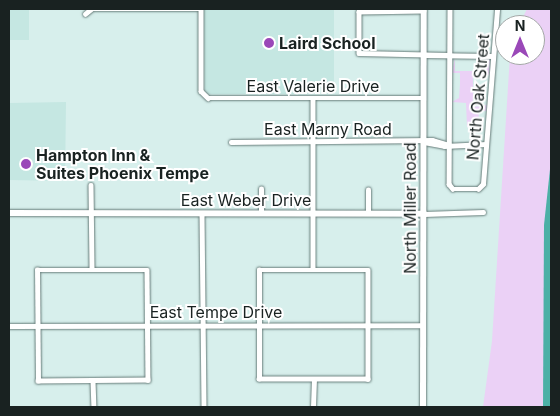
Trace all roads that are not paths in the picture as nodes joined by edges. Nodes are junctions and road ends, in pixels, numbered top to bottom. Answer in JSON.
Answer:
{"nodes":[{"id":1,"x":201,"y":9,"type":"edge"},
{"id":2,"x":450,"y":9,"type":"edge"},
{"id":3,"x":497,"y":9,"type":"edge"},
{"id":4,"x":424,"y":10,"type":"edge"},
{"id":5,"x":84,"y":14,"type":"dead end"},
{"id":6,"x":424,"y":54,"type":"junction"},
{"id":7,"x":449,"y":56,"type":"junction"},
{"id":8,"x":494,"y":56,"type":"junction"},
{"id":9,"x":313,"y":98,"type":"junction"},
{"id":10,"x":424,"y":98,"type":"junction"},
{"id":11,"x":231,"y":142,"type":"dead end"},
{"id":12,"x":313,"y":142,"type":"junction"},
{"id":13,"x":424,"y":142,"type":"junction"},
{"id":14,"x":450,"y":144,"type":"junction"},
{"id":15,"x":486,"y":144,"type":"junction"},
{"id":16,"x":91,"y":185,"type":"dead end"},
{"id":17,"x":261,"y":189,"type":"dead end"},
{"id":18,"x":368,"y":190,"type":"dead end"},
{"id":19,"x":483,"y":212,"type":"dead end"},
{"id":20,"x":9,"y":213,"type":"edge"},
{"id":21,"x":91,"y":213,"type":"junction"},
{"id":22,"x":261,"y":213,"type":"junction"},
{"id":23,"x":313,"y":213,"type":"junction"},
{"id":24,"x":368,"y":213,"type":"junction"},
{"id":25,"x":202,"y":214,"type":"junction"},
{"id":26,"x":424,"y":214,"type":"junction"},
{"id":27,"x":313,"y":269,"type":"junction"},
{"id":28,"x":92,"y":270,"type":"junction"},
{"id":29,"x":37,"y":325,"type":"junction"},
{"id":30,"x":149,"y":325,"type":"junction"},
{"id":31,"x":203,"y":325,"type":"junction"},
{"id":32,"x":257,"y":325,"type":"junction"},
{"id":33,"x":369,"y":325,"type":"junction"},
{"id":34,"x":423,"y":325,"type":"junction"},
{"id":35,"x":9,"y":326,"type":"edge"},
{"id":36,"x":314,"y":380,"type":"junction"},
{"id":37,"x":93,"y":381,"type":"junction"},
{"id":38,"x":94,"y":407,"type":"edge"},
{"id":39,"x":204,"y":407,"type":"edge"},
{"id":40,"x":313,"y":407,"type":"edge"},
{"id":41,"x":423,"y":407,"type":"edge"}],
"edges":[{"from":1,"to":5,"type":"street"},
{"from":1,"to":9,"type":"street","name":"East Valerie Drive"},
{"from":2,"to":7,"type":"street"},
{"from":3,"to":8,"type":"street","name":"North Oak Street"},
{"from":4,"to":6,"type":"street","name":"North Miller Road"},
{"from":4,"to":6,"type":"street"},
{"from":6,"to":7,"type":"street"},
{"from":6,"to":10,"type":"street","name":"North Miller Road"},
{"from":7,"to":8,"type":"street"},
{"from":7,"to":14,"type":"street"},
{"from":8,"to":15,"type":"street","name":"North Oak Street"},
{"from":9,"to":10,"type":"street","name":"East Valerie Drive"},
{"from":9,"to":12,"type":"street"},
{"from":10,"to":13,"type":"street","name":"North Miller Road"},
{"from":11,"to":12,"type":"street","name":"East Marny Road"},
{"from":12,"to":13,"type":"street","name":"East Marny Road"},
{"from":12,"to":23,"type":"street"},
{"from":13,"to":14,"type":"street","name":"East Marny Road"},
{"from":13,"to":26,"type":"street","name":"North Miller Road"},
{"from":14,"to":15,"type":"street","name":"East Marny Road"},
{"from":14,"to":15,"type":"street","name":"North Oak Street"},
{"from":16,"to":21,"type":"street"},
{"from":17,"to":22,"type":"street"},
{"from":18,"to":24,"type":"street"},
{"from":19,"to":26,"type":"street","name":"East Weber Drive"},
{"from":20,"to":21,"type":"street","name":"East Weber Drive"},
{"from":21,"to":25,"type":"street","name":"East Weber Drive"},
{"from":21,"to":28,"type":"street"},
{"from":22,"to":23,"type":"street","name":"East Weber Drive"},
{"from":22,"to":25,"type":"street","name":"East Weber Drive"},
{"from":23,"to":24,"type":"street","name":"East Weber Drive"},
{"from":23,"to":27,"type":"street"},
{"from":24,"to":26,"type":"street","name":"East Weber Drive"},
{"from":25,"to":31,"type":"street"},
{"from":26,"to":34,"type":"street","name":"North Miller Road"},
{"from":27,"to":32,"type":"street"},
{"from":27,"to":33,"type":"street"},
{"from":28,"to":29,"type":"street"},
{"from":28,"to":30,"type":"street"},
{"from":29,"to":30,"type":"street","name":"East Tempe Drive"},
{"from":29,"to":35,"type":"street","name":"East Tempe Drive"},
{"from":29,"to":37,"type":"street"},
{"from":30,"to":31,"type":"street","name":"East Tempe Drive"},
{"from":30,"to":37,"type":"street"},
{"from":31,"to":32,"type":"street","name":"East Tempe Drive"},
{"from":31,"to":39,"type":"street"},
{"from":32,"to":33,"type":"street","name":"East Tempe Drive"},
{"from":32,"to":36,"type":"street"},
{"from":33,"to":34,"type":"street","name":"East Tempe Drive"},
{"from":33,"to":36,"type":"street"},
{"from":34,"to":41,"type":"street","name":"North Miller Road"},
{"from":36,"to":40,"type":"street"},
{"from":37,"to":38,"type":"street"}]}
